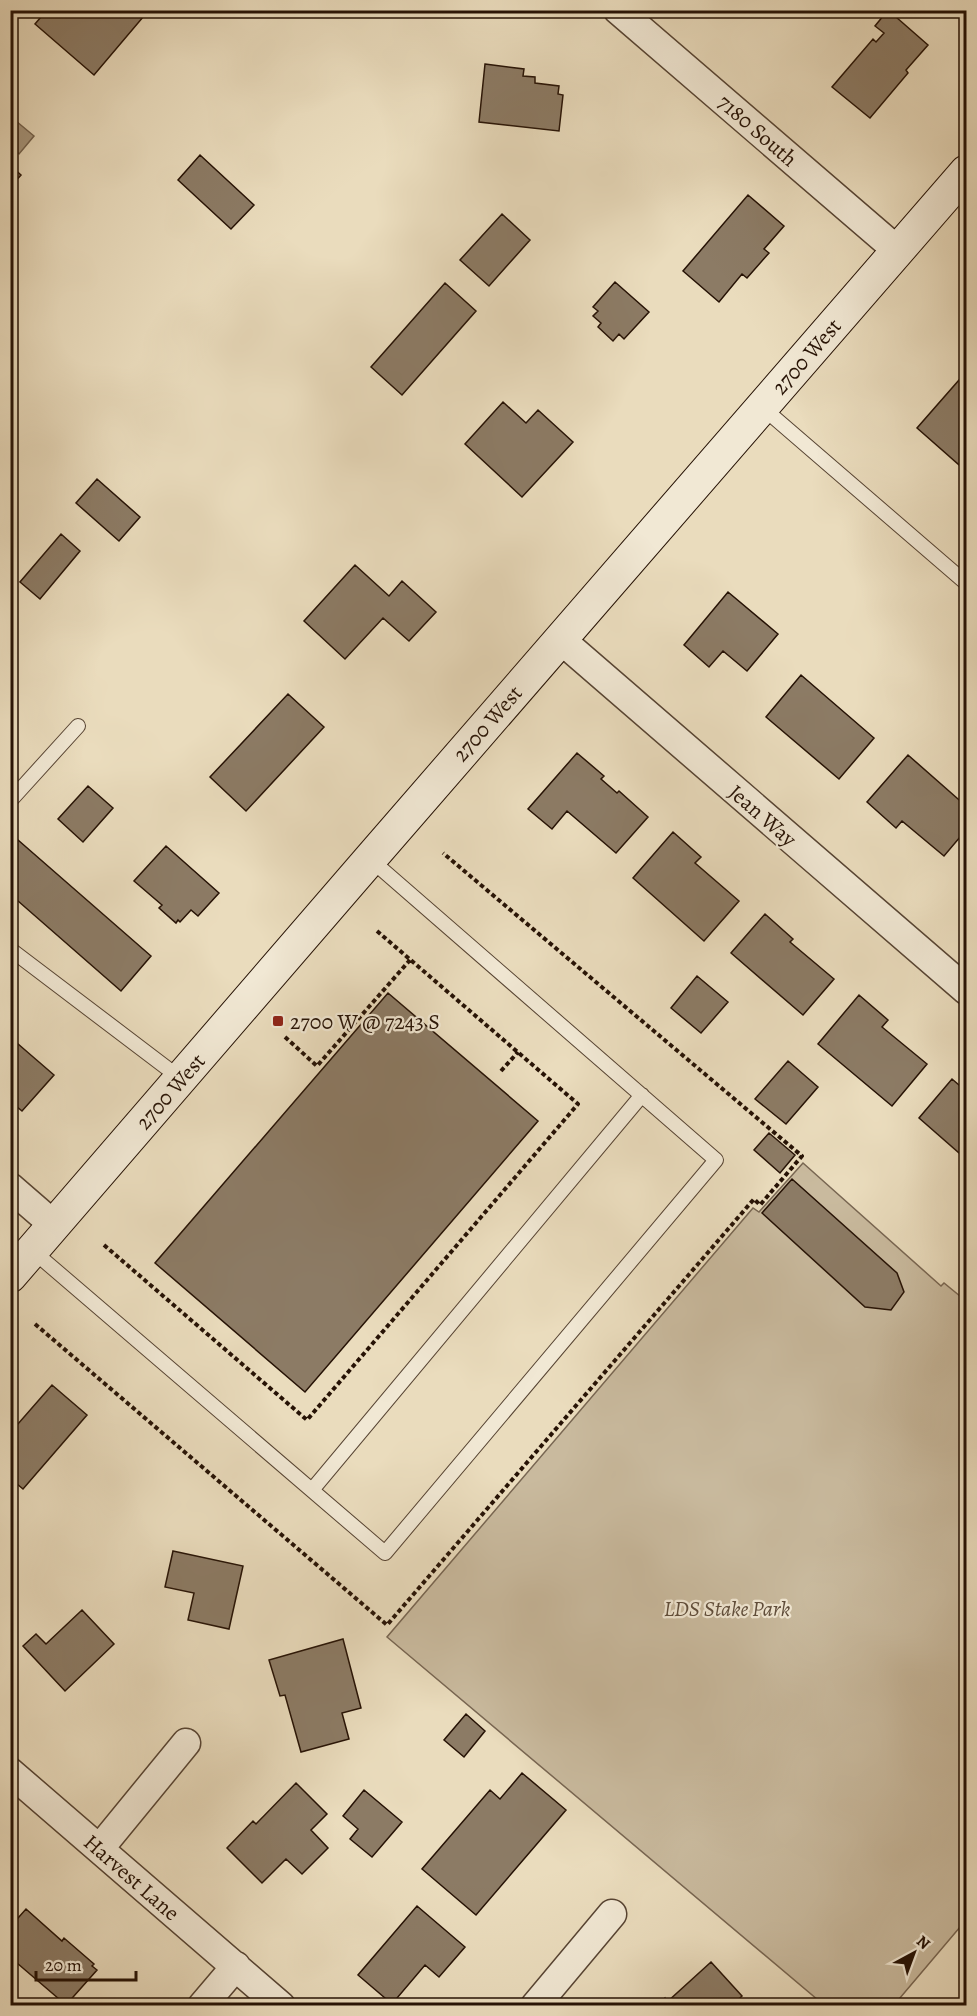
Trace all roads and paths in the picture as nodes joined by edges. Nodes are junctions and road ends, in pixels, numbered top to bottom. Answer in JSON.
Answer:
{"nodes":[{"id":1,"x":618,"y":10,"type":"edge"},
{"id":2,"x":964,"y":180,"type":"edge"},
{"id":3,"x":898,"y":250,"type":"junction"},
{"id":4,"x":762,"y":406,"type":"junction"},
{"id":5,"x":966,"y":583,"type":"edge"},
{"id":6,"x":560,"y":639,"type":"junction"},
{"id":7,"x":78,"y":726,"type":"dead end"},
{"id":8,"x":10,"y":801,"type":"edge"},
{"id":9,"x":370,"y":859,"type":"junction"},
{"id":10,"x":377,"y":931,"type":"dead end"},
{"id":11,"x":10,"y":949,"type":"edge"},
{"id":12,"x":410,"y":960,"type":"junction"},
{"id":13,"x":966,"y":990,"type":"edge"},
{"id":14,"x":285,"y":1037,"type":"dead end"},
{"id":15,"x":518,"y":1052,"type":"junction"},
{"id":16,"x":501,"y":1071,"type":"dead end"},
{"id":17,"x":180,"y":1078,"type":"junction"},
{"id":18,"x":642,"y":1095,"type":"junction"},
{"id":19,"x":10,"y":1187,"type":"edge"},
{"id":20,"x":55,"y":1226,"type":"junction"},
{"id":21,"x":104,"y":1245,"type":"dead end"},
{"id":22,"x":33,"y":1251,"type":"junction"},
{"id":23,"x":10,"y":1276,"type":"edge"},
{"id":24,"x":312,"y":1491,"type":"junction"},
{"id":25,"x":186,"y":1743,"type":"dead end"},
{"id":26,"x":10,"y":1772,"type":"edge"},
{"id":27,"x":100,"y":1848,"type":"junction"},
{"id":28,"x":612,"y":1914,"type":"dead end"},
{"id":29,"x":236,"y":1966,"type":"junction"},
{"id":30,"x":202,"y":2006,"type":"edge"},
{"id":31,"x":281,"y":2006,"type":"edge"},
{"id":32,"x":535,"y":2006,"type":"edge"}],
"edges":[{"from":1,"to":3,"type":"street","name":"7180 South"},
{"from":2,"to":3,"type":"main road","name":"2700 West"},
{"from":3,"to":4,"type":"main road","name":"2700 West"},
{"from":4,"to":5,"type":"lane"},
{"from":4,"to":6,"type":"main road","name":"2700 West"},
{"from":6,"to":9,"type":"main road","name":"2700 West"},
{"from":6,"to":13,"type":"street","name":"Jean Way"},
{"from":7,"to":8,"type":"lane"},
{"from":9,"to":17,"type":"main road","name":"2700 West"},
{"from":9,"to":18,"type":"lane"},
{"from":10,"to":12,"type":"path"},
{"from":11,"to":17,"type":"lane"},
{"from":12,"to":14,"type":"path"},
{"from":12,"to":15,"type":"path"},
{"from":15,"to":16,"type":"path"},
{"from":15,"to":21,"type":"path"},
{"from":17,"to":20,"type":"main road","name":"2700 West"},
{"from":18,"to":24,"type":"lane"},
{"from":18,"to":24,"type":"lane"},
{"from":19,"to":20,"type":"street"},
{"from":20,"to":22,"type":"main road","name":"2700 West"},
{"from":22,"to":23,"type":"main road","name":"2700 West"},
{"from":22,"to":24,"type":"lane"},
{"from":25,"to":27,"type":"street"},
{"from":26,"to":27,"type":"street","name":"Harvest Lane"},
{"from":27,"to":29,"type":"street","name":"Harvest Lane"},
{"from":28,"to":32,"type":"street"},
{"from":29,"to":30,"type":"street"},
{"from":29,"to":31,"type":"street","name":"Harvest Lane"}]}
